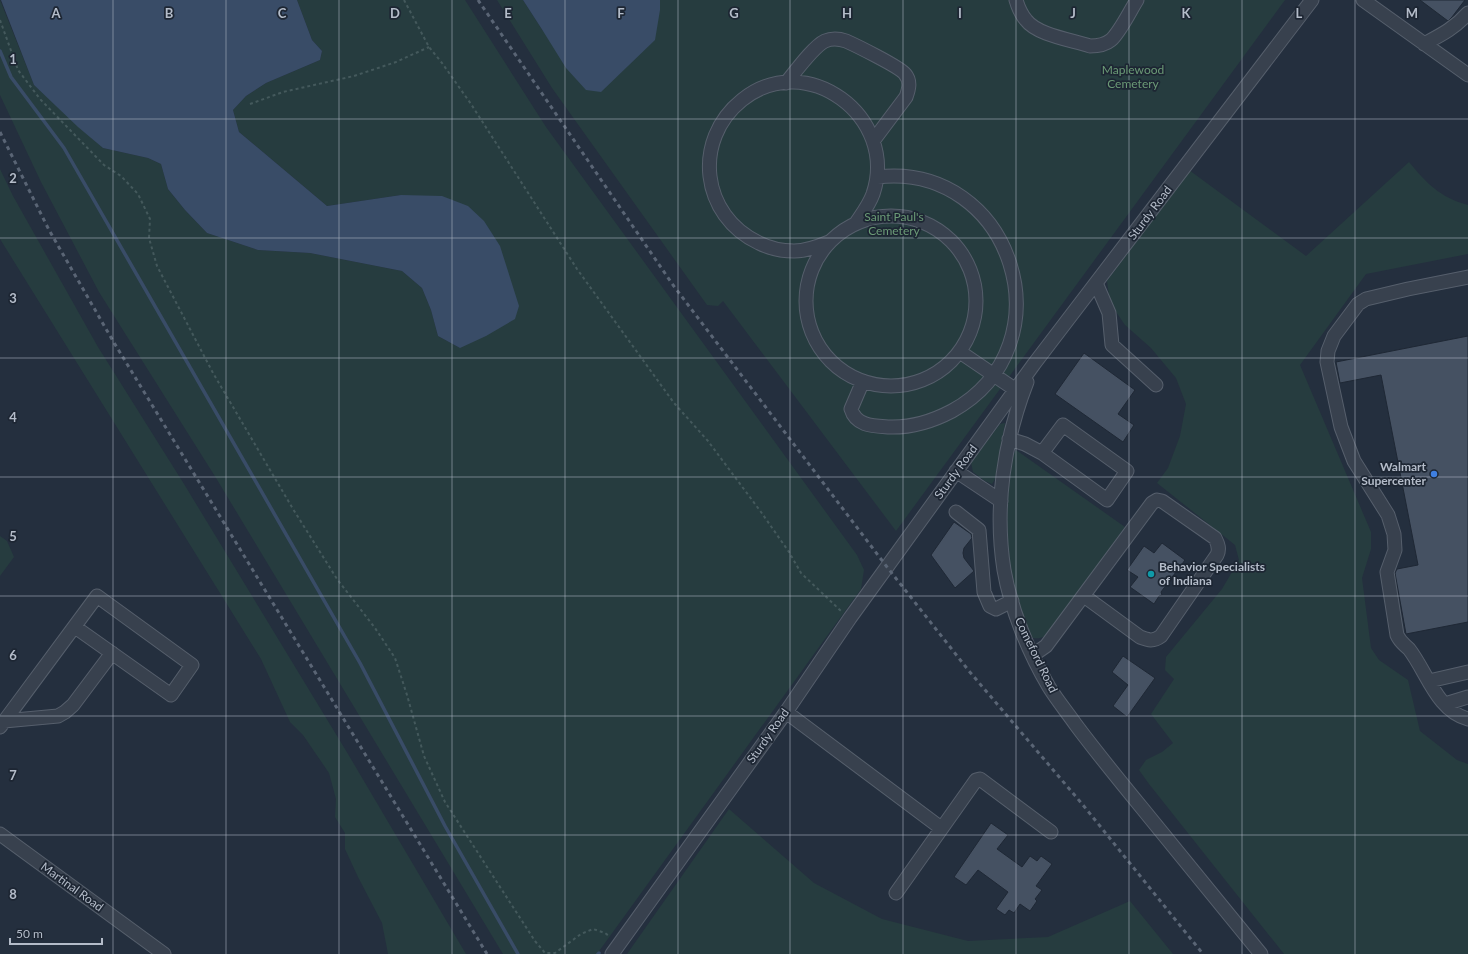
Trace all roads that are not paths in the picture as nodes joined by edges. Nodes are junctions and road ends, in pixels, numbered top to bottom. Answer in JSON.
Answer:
{"nodes":[{"id":1,"x":1016,"y":0,"type":"edge"},
{"id":2,"x":1137,"y":0,"type":"edge"},
{"id":3,"x":1312,"y":0,"type":"edge"},
{"id":4,"x":1363,"y":0,"type":"edge"},
{"id":5,"x":1468,"y":13,"type":"edge"},
{"id":6,"x":1424,"y":44,"type":"junction"},
{"id":7,"x":1468,"y":76,"type":"edge"},
{"id":8,"x":786,"y":83,"type":"junction"},
{"id":9,"x":873,"y":141,"type":"junction"},
{"id":10,"x":877,"y":177,"type":"junction"},
{"id":11,"x":856,"y":223,"type":"junction"},
{"id":12,"x":829,"y":242,"type":"junction"},
{"id":13,"x":1468,"y":277,"type":"edge"},
{"id":14,"x":1096,"y":283,"type":"junction"},
{"id":15,"x":960,"y":352,"type":"junction"},
{"id":16,"x":1034,"y":364,"type":"junction"},
{"id":17,"x":993,"y":374,"type":"junction"},
{"id":18,"x":863,"y":381,"type":"junction"},
{"id":19,"x":1156,"y":385,"type":"dead end"},
{"id":20,"x":1016,"y":390,"type":"junction"},
{"id":21,"x":1009,"y":439,"type":"junction"},
{"id":22,"x":1042,"y":453,"type":"junction"},
{"id":23,"x":956,"y":471,"type":"junction"},
{"id":24,"x":1001,"y":501,"type":"junction"},
{"id":25,"x":956,"y":512,"type":"dead end"},
{"id":26,"x":1084,"y":596,"type":"junction"},
{"id":27,"x":1012,"y":601,"type":"junction"},
{"id":28,"x":75,"y":627,"type":"junction"},
{"id":29,"x":112,"y":653,"type":"junction"},
{"id":30,"x":1033,"y":655,"type":"junction"},
{"id":31,"x":1468,"y":672,"type":"edge"},
{"id":32,"x":1429,"y":681,"type":"junction"},
{"id":33,"x":1468,"y":697,"type":"edge"},
{"id":34,"x":1445,"y":704,"type":"junction"},
{"id":35,"x":786,"y":712,"type":"junction"},
{"id":36,"x":1463,"y":718,"type":"edge"},
{"id":37,"x":2,"y":724,"type":"edge"},
{"id":38,"x":1468,"y":728,"type":"edge"},
{"id":39,"x":941,"y":828,"type":"junction"},
{"id":40,"x":1051,"y":832,"type":"dead end"},
{"id":41,"x":0,"y":834,"type":"edge"},
{"id":42,"x":896,"y":893,"type":"dead end"},
{"id":43,"x":616,"y":949,"type":"edge"},
{"id":44,"x":164,"y":954,"type":"edge"},
{"id":45,"x":1261,"y":954,"type":"edge"}],
"edges":[{"from":1,"to":2,"type":"street"},
{"from":3,"to":14,"type":"street","name":"Sturdy Road"},
{"from":4,"to":6,"type":"street"},
{"from":5,"to":6,"type":"street"},
{"from":6,"to":7,"type":"street"},
{"from":8,"to":9,"type":"street"},
{"from":8,"to":9,"type":"street"},
{"from":8,"to":12,"type":"street"},
{"from":9,"to":10,"type":"street"},
{"from":10,"to":11,"type":"street"},
{"from":10,"to":17,"type":"street"},
{"from":11,"to":12,"type":"street"},
{"from":11,"to":15,"type":"street"},
{"from":12,"to":18,"type":"street"},
{"from":13,"to":32,"type":"street"},
{"from":14,"to":16,"type":"street","name":"Sturdy Road"},
{"from":14,"to":19,"type":"street"},
{"from":15,"to":17,"type":"street"},
{"from":15,"to":18,"type":"street"},
{"from":16,"to":20,"type":"street","name":"Sturdy Road"},
{"from":16,"to":21,"type":"street","name":"Comeford Road"},
{"from":17,"to":18,"type":"street"},
{"from":17,"to":20,"type":"street"},
{"from":20,"to":23,"type":"street","name":"Sturdy Road"},
{"from":21,"to":22,"type":"street"},
{"from":21,"to":24,"type":"street","name":"Comeford Road"},
{"from":22,"to":22,"type":"street"},
{"from":23,"to":24,"type":"street"},
{"from":23,"to":35,"type":"street","name":"Sturdy Road"},
{"from":24,"to":27,"type":"street","name":"Comeford Road"},
{"from":25,"to":27,"type":"street"},
{"from":26,"to":26,"type":"street"},
{"from":26,"to":30,"type":"street"},
{"from":27,"to":30,"type":"street","name":"Comeford Road"},
{"from":28,"to":29,"type":"street"},
{"from":28,"to":29,"type":"street"},
{"from":28,"to":37,"type":"street"},
{"from":29,"to":37,"type":"street"},
{"from":30,"to":45,"type":"street","name":"Comeford Road"},
{"from":31,"to":32,"type":"street"},
{"from":32,"to":34,"type":"street"},
{"from":33,"to":34,"type":"street"},
{"from":34,"to":36,"type":"street"},
{"from":35,"to":39,"type":"street"},
{"from":35,"to":43,"type":"street","name":"Sturdy Road"},
{"from":36,"to":38,"type":"street"},
{"from":39,"to":40,"type":"street"},
{"from":39,"to":42,"type":"street"},
{"from":41,"to":44,"type":"street","name":"Martinal Road"}]}
